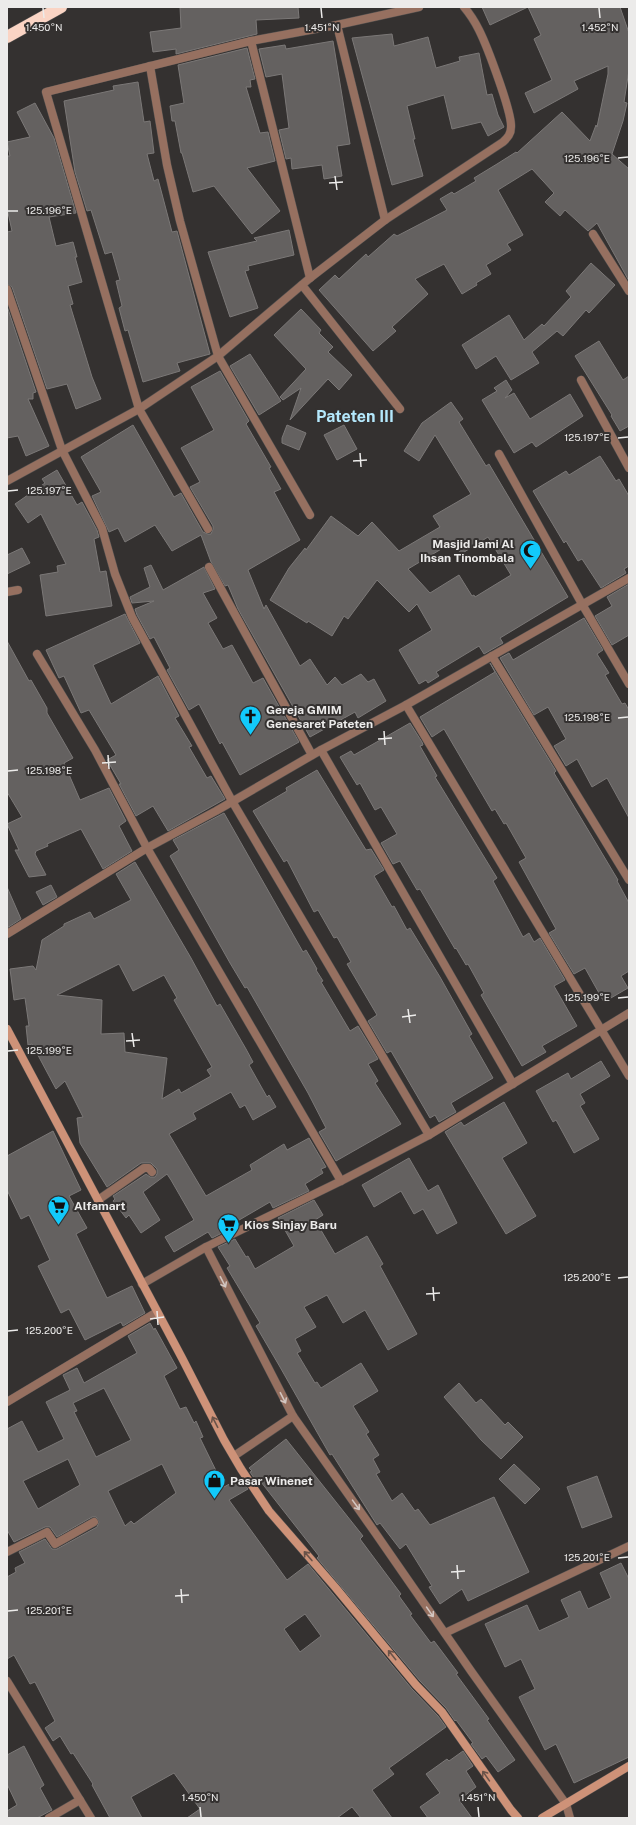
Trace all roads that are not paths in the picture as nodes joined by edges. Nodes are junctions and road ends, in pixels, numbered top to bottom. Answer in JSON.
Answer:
{"nodes":[{"id":1,"x":61,"y":7,"type":"edge"},
{"id":2,"x":419,"y":7,"type":"edge"},
{"id":3,"x":464,"y":7,"type":"edge"},
{"id":4,"x":337,"y":25,"type":"junction"},
{"id":5,"x":7,"y":37,"type":"edge"},
{"id":6,"x":251,"y":41,"type":"junction"},
{"id":7,"x":150,"y":66,"type":"junction"},
{"id":8,"x":385,"y":220,"type":"junction"},
{"id":9,"x":593,"y":234,"type":"dead end"},
{"id":10,"x":310,"y":278,"type":"junction"},
{"id":11,"x":302,"y":285,"type":"junction"},
{"id":12,"x":7,"y":289,"type":"edge"},
{"id":13,"x":629,"y":291,"type":"edge"},
{"id":14,"x":218,"y":356,"type":"junction"},
{"id":15,"x":581,"y":380,"type":"dead end"},
{"id":16,"x":139,"y":409,"type":"junction"},
{"id":17,"x":400,"y":409,"type":"dead end"},
{"id":18,"x":62,"y":450,"type":"junction"},
{"id":19,"x":499,"y":454,"type":"dead end"},
{"id":20,"x":629,"y":468,"type":"edge"},
{"id":21,"x":7,"y":481,"type":"edge"},
{"id":22,"x":310,"y":515,"type":"dead end"},
{"id":23,"x":208,"y":530,"type":"dead end"},
{"id":24,"x":209,"y":567,"type":"dead end"},
{"id":25,"x":629,"y":578,"type":"edge"},
{"id":26,"x":18,"y":590,"type":"dead end"},
{"id":27,"x":7,"y":592,"type":"edge"},
{"id":28,"x":582,"y":604,"type":"junction"},
{"id":29,"x":37,"y":654,"type":"dead end"},
{"id":30,"x":492,"y":656,"type":"junction"},
{"id":31,"x":629,"y":684,"type":"edge"},
{"id":32,"x":406,"y":705,"type":"junction"},
{"id":33,"x":321,"y":750,"type":"junction"},
{"id":34,"x":312,"y":756,"type":"junction"},
{"id":35,"x":232,"y":801,"type":"junction"},
{"id":36,"x":147,"y":848,"type":"junction"},
{"id":37,"x":629,"y":880,"type":"edge"},
{"id":38,"x":7,"y":934,"type":"edge"},
{"id":39,"x":629,"y":1013,"type":"edge"},
{"id":40,"x":7,"y":1029,"type":"edge"},
{"id":41,"x":602,"y":1031,"type":"junction"},
{"id":42,"x":629,"y":1076,"type":"edge"},
{"id":43,"x":513,"y":1084,"type":"junction"},
{"id":44,"x":429,"y":1135,"type":"junction"},
{"id":45,"x":152,"y":1172,"type":"dead end"},
{"id":46,"x":341,"y":1181,"type":"junction"},
{"id":47,"x":98,"y":1200,"type":"junction"},
{"id":48,"x":206,"y":1247,"type":"junction"},
{"id":49,"x":142,"y":1284,"type":"junction"},
{"id":50,"x":157,"y":1312,"type":"junction"},
{"id":51,"x":7,"y":1402,"type":"edge"},
{"id":52,"x":293,"y":1416,"type":"junction"},
{"id":53,"x":234,"y":1456,"type":"junction"},
{"id":54,"x":94,"y":1522,"type":"dead end"},
{"id":55,"x":629,"y":1546,"type":"edge"},
{"id":56,"x":7,"y":1552,"type":"edge"},
{"id":57,"x":445,"y":1633,"type":"junction"},
{"id":58,"x":7,"y":1681,"type":"edge"},
{"id":59,"x":629,"y":1766,"type":"edge"},
{"id":60,"x":80,"y":1800,"type":"junction"},
{"id":61,"x":566,"y":1804,"type":"junction"},
{"id":62,"x":49,"y":1818,"type":"edge"},
{"id":63,"x":91,"y":1818,"type":"edge"},
{"id":64,"x":518,"y":1818,"type":"edge"},
{"id":65,"x":542,"y":1818,"type":"edge"},
{"id":66,"x":570,"y":1818,"type":"edge"}],
"edges":[{"from":1,"to":5,"type":"highway"},
{"from":2,"to":4,"type":"street"},
{"from":3,"to":8,"type":"street"},
{"from":4,"to":6,"type":"street"},
{"from":4,"to":8,"type":"street"},
{"from":6,"to":7,"type":"street"},
{"from":6,"to":10,"type":"street"},
{"from":7,"to":14,"type":"street"},
{"from":7,"to":16,"type":"street"},
{"from":8,"to":10,"type":"street"},
{"from":9,"to":13,"type":"street"},
{"from":10,"to":11,"type":"street"},
{"from":11,"to":14,"type":"street"},
{"from":11,"to":17,"type":"street"},
{"from":12,"to":18,"type":"street"},
{"from":14,"to":16,"type":"street"},
{"from":14,"to":22,"type":"street"},
{"from":15,"to":20,"type":"street"},
{"from":16,"to":18,"type":"street"},
{"from":16,"to":23,"type":"street"},
{"from":18,"to":21,"type":"street"},
{"from":18,"to":35,"type":"street"},
{"from":19,"to":28,"type":"street"},
{"from":24,"to":34,"type":"street"},
{"from":25,"to":28,"type":"street"},
{"from":26,"to":27,"type":"street"},
{"from":28,"to":30,"type":"street"},
{"from":28,"to":31,"type":"street"},
{"from":29,"to":36,"type":"street"},
{"from":30,"to":32,"type":"street"},
{"from":30,"to":37,"type":"street"},
{"from":32,"to":33,"type":"street"},
{"from":32,"to":41,"type":"street"},
{"from":33,"to":34,"type":"street"},
{"from":33,"to":43,"type":"street"},
{"from":34,"to":35,"type":"street"},
{"from":35,"to":36,"type":"street"},
{"from":35,"to":44,"type":"street"},
{"from":36,"to":38,"type":"street"},
{"from":36,"to":46,"type":"street"},
{"from":39,"to":41,"type":"street"},
{"from":40,"to":47,"type":"street"},
{"from":41,"to":42,"type":"street"},
{"from":41,"to":43,"type":"street"},
{"from":43,"to":44,"type":"street"},
{"from":44,"to":46,"type":"street"},
{"from":45,"to":47,"type":"street"},
{"from":46,"to":48,"type":"street"},
{"from":47,"to":49,"type":"street"},
{"from":48,"to":49,"type":"street"},
{"from":48,"to":52,"type":"street","one_way":true},
{"from":49,"to":50,"type":"street"},
{"from":50,"to":51,"type":"street"},
{"from":53,"to":50,"type":"street","one_way":true},
{"from":52,"to":53,"type":"street"},
{"from":52,"to":57,"type":"street","one_way":true},
{"from":64,"to":53,"type":"street","one_way":true},
{"from":54,"to":56,"type":"street"},
{"from":55,"to":57,"type":"street"},
{"from":57,"to":61,"type":"street"},
{"from":58,"to":60,"type":"street"},
{"from":59,"to":61,"type":"street"},
{"from":60,"to":62,"type":"street"},
{"from":60,"to":63,"type":"street"},
{"from":61,"to":65,"type":"street"},
{"from":61,"to":66,"type":"street"}]}
